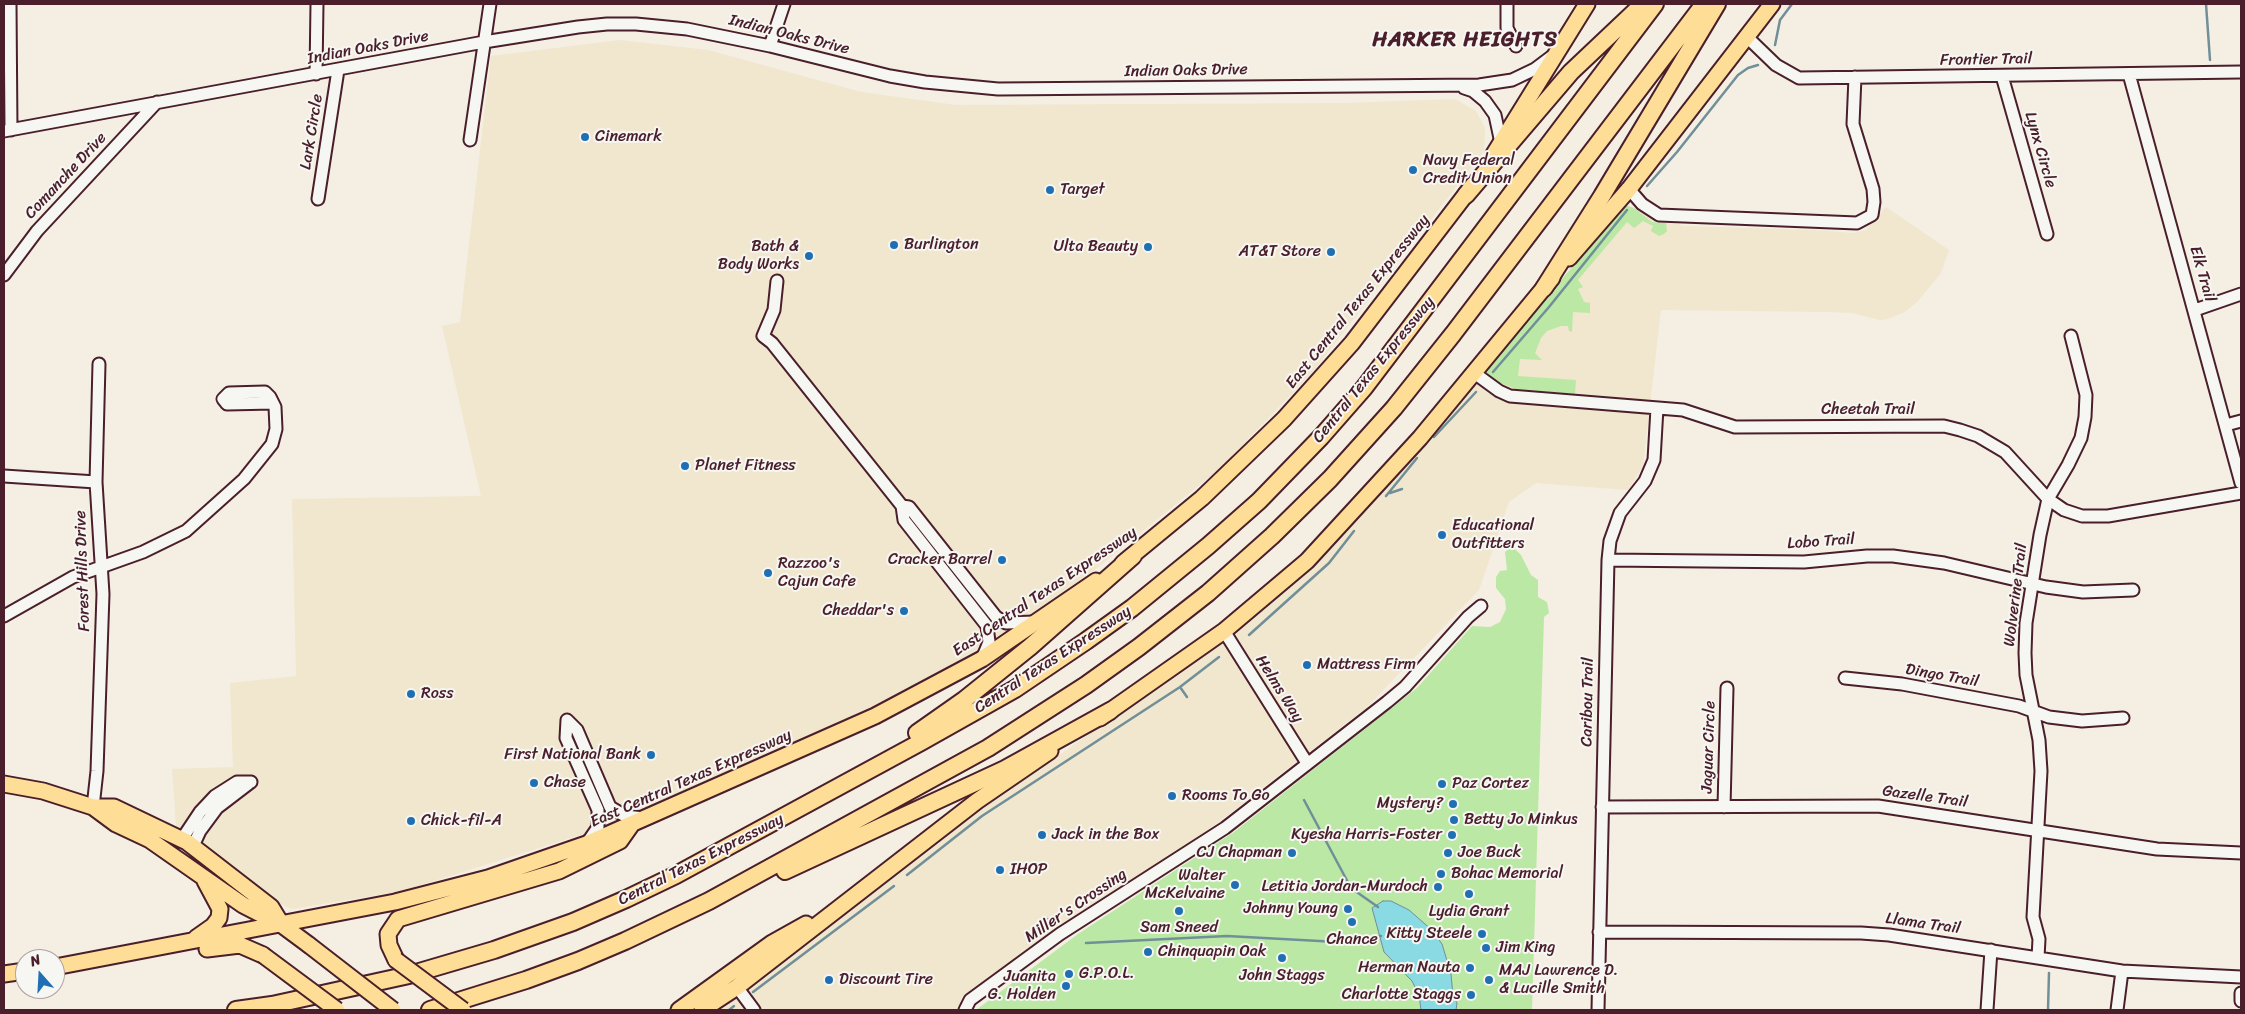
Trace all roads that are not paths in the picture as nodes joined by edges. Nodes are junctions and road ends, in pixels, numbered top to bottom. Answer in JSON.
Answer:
{"nodes":[{"id":1,"x":10,"y":4,"type":"edge"},
{"id":2,"x":317,"y":4,"type":"edge"},
{"id":3,"x":490,"y":4,"type":"edge"},
{"id":4,"x":784,"y":4,"type":"edge"},
{"id":5,"x":1507,"y":4,"type":"edge"},
{"id":6,"x":1587,"y":4,"type":"edge"},
{"id":7,"x":1643,"y":4,"type":"edge"},
{"id":8,"x":1655,"y":4,"type":"edge"},
{"id":9,"x":1704,"y":4,"type":"edge"},
{"id":10,"x":1717,"y":4,"type":"edge"},
{"id":11,"x":1772,"y":4,"type":"edge"},
{"id":12,"x":1747,"y":37,"type":"junction"},
{"id":13,"x":484,"y":42,"type":"junction"},
{"id":14,"x":770,"y":46,"type":"junction"},
{"id":15,"x":1516,"y":46,"type":"dead end"},
{"id":16,"x":1560,"y":49,"type":"junction"},
{"id":17,"x":338,"y":70,"type":"junction"},
{"id":18,"x":2241,"y":72,"type":"edge"},
{"id":19,"x":316,"y":74,"type":"junction"},
{"id":20,"x":2129,"y":74,"type":"junction"},
{"id":21,"x":2002,"y":76,"type":"junction"},
{"id":22,"x":1856,"y":78,"type":"junction"},
{"id":23,"x":1455,"y":86,"type":"junction"},
{"id":24,"x":157,"y":102,"type":"junction"},
{"id":25,"x":7,"y":130,"type":"edge"},
{"id":26,"x":470,"y":140,"type":"dead end"},
{"id":27,"x":1501,"y":143,"type":"junction"},
{"id":28,"x":1629,"y":189,"type":"junction"},
{"id":29,"x":1466,"y":195,"type":"junction"},
{"id":30,"x":318,"y":199,"type":"dead end"},
{"id":31,"x":2047,"y":234,"type":"dead end"},
{"id":32,"x":4,"y":275,"type":"edge"},
{"id":33,"x":777,"y":281,"type":"dead end"},
{"id":34,"x":1544,"y":288,"type":"junction"},
{"id":35,"x":2241,"y":294,"type":"edge"},
{"id":36,"x":2195,"y":310,"type":"junction"},
{"id":37,"x":2071,"y":336,"type":"dead end"},
{"id":38,"x":99,"y":364,"type":"dead end"},
{"id":39,"x":1473,"y":372,"type":"junction"},
{"id":40,"x":273,"y":403,"type":"dead end"},
{"id":41,"x":1657,"y":408,"type":"junction"},
{"id":42,"x":2241,"y":421,"type":"edge"},
{"id":43,"x":2226,"y":425,"type":"junction"},
{"id":44,"x":4,"y":476,"type":"edge"},
{"id":45,"x":96,"y":482,"type":"junction"},
{"id":46,"x":2241,"y":483,"type":"edge"},
{"id":47,"x":2241,"y":493,"type":"edge"},
{"id":48,"x":2048,"y":499,"type":"junction"},
{"id":49,"x":902,"y":506,"type":"junction"},
{"id":50,"x":1133,"y":556,"type":"junction"},
{"id":51,"x":1608,"y":560,"type":"junction"},
{"id":52,"x":102,"y":567,"type":"junction"},
{"id":53,"x":2033,"y":583,"type":"junction"},
{"id":54,"x":2134,"y":590,"type":"dead end"},
{"id":55,"x":1482,"y":606,"type":"dead end"},
{"id":56,"x":4,"y":616,"type":"edge"},
{"id":57,"x":1038,"y":621,"type":"junction"},
{"id":58,"x":1224,"y":631,"type":"junction"},
{"id":59,"x":982,"y":659,"type":"junction"},
{"id":60,"x":1846,"y":678,"type":"dead end"},
{"id":61,"x":1727,"y":688,"type":"dead end"},
{"id":62,"x":2032,"y":710,"type":"junction"},
{"id":63,"x":1110,"y":711,"type":"junction"},
{"id":64,"x":2123,"y":718,"type":"dead end"},
{"id":65,"x":1307,"y":763,"type":"junction"},
{"id":66,"x":4,"y":784,"type":"edge"},
{"id":67,"x":93,"y":807,"type":"junction"},
{"id":68,"x":1602,"y":807,"type":"junction"},
{"id":69,"x":1724,"y":807,"type":"junction"},
{"id":70,"x":639,"y":820,"type":"junction"},
{"id":71,"x":778,"y":820,"type":"junction"},
{"id":72,"x":126,"y":829,"type":"junction"},
{"id":73,"x":2039,"y":831,"type":"junction"},
{"id":74,"x":188,"y":842,"type":"junction"},
{"id":75,"x":586,"y":844,"type":"junction"},
{"id":76,"x":2241,"y":853,"type":"edge"},
{"id":77,"x":200,"y":873,"type":"junction"},
{"id":78,"x":709,"y":902,"type":"junction"},
{"id":79,"x":833,"y":912,"type":"junction"},
{"id":80,"x":282,"y":925,"type":"junction"},
{"id":81,"x":1599,"y":932,"type":"junction"},
{"id":82,"x":188,"y":942,"type":"junction"},
{"id":83,"x":1991,"y":950,"type":"junction"},
{"id":84,"x":2038,"y":958,"type":"junction"},
{"id":85,"x":92,"y":962,"type":"junction"},
{"id":86,"x":65,"y":966,"type":"edge"},
{"id":87,"x":2122,"y":971,"type":"junction"},
{"id":88,"x":2241,"y":977,"type":"edge"},
{"id":89,"x":737,"y":987,"type":"junction"},
{"id":90,"x":2241,"y":993,"type":"edge"},
{"id":91,"x":2241,"y":1001,"type":"edge"},
{"id":92,"x":236,"y":1010,"type":"edge"},
{"id":93,"x":337,"y":1010,"type":"edge"},
{"id":94,"x":393,"y":1010,"type":"edge"},
{"id":95,"x":430,"y":1010,"type":"edge"},
{"id":96,"x":463,"y":1010,"type":"edge"},
{"id":97,"x":679,"y":1010,"type":"edge"},
{"id":98,"x":702,"y":1010,"type":"edge"},
{"id":99,"x":754,"y":1010,"type":"edge"},
{"id":100,"x":965,"y":1010,"type":"edge"},
{"id":101,"x":1598,"y":1010,"type":"edge"},
{"id":102,"x":1986,"y":1010,"type":"edge"},
{"id":103,"x":2117,"y":1010,"type":"edge"}],
"edges":[{"from":1,"to":25,"type":"street"},
{"from":2,"to":19,"type":"street"},
{"from":3,"to":13,"type":"street"},
{"from":4,"to":14,"type":"street"},
{"from":5,"to":15,"type":"street"},
{"from":6,"to":16,"type":"main road","name":"East Central Texas Expressway"},
{"from":7,"to":29,"type":"highway"},
{"from":8,"to":71,"type":"highway","name":"Central Texas Expressway"},
{"from":9,"to":78,"type":"highway"},
{"from":10,"to":34,"type":"highway"},
{"from":11,"to":12,"type":"main road"},
{"from":12,"to":22,"type":"street","name":"Frontier Trail"},
{"from":12,"to":28,"type":"main road"},
{"from":13,"to":14,"type":"street","name":"Indian Oaks Drive"},
{"from":13,"to":17,"type":"street","name":"Indian Oaks Drive"},
{"from":13,"to":26,"type":"street"},
{"from":14,"to":23,"type":"street","name":"Indian Oaks Drive"},
{"from":16,"to":23,"type":"street","name":"Indian Oaks Drive"},
{"from":16,"to":27,"type":"main road","name":"East Central Texas Expressway"},
{"from":17,"to":19,"type":"street","name":"Indian Oaks Drive"},
{"from":17,"to":30,"type":"street","name":"Lark Circle"},
{"from":18,"to":20,"type":"street","name":"Frontier Trail"},
{"from":19,"to":24,"type":"street","name":"Indian Oaks Drive"},
{"from":20,"to":21,"type":"street","name":"Frontier Trail"},
{"from":20,"to":36,"type":"street","name":"Elk Trail"},
{"from":21,"to":22,"type":"street","name":"Frontier Trail"},
{"from":21,"to":31,"type":"street","name":"Lynx Circle"},
{"from":22,"to":28,"type":"street"},
{"from":23,"to":27,"type":"street"},
{"from":24,"to":25,"type":"street","name":"Indian Oaks Drive"},
{"from":24,"to":32,"type":"street","name":"Comanche Drive"},
{"from":27,"to":29,"type":"main road","name":"East Central Texas Expressway"},
{"from":28,"to":34,"type":"main road"},
{"from":29,"to":50,"type":"main road","name":"East Central Texas Expressway"},
{"from":33,"to":49,"type":"street"},
{"from":34,"to":39,"type":"main road"},
{"from":35,"to":36,"type":"street"},
{"from":36,"to":43,"type":"street","name":"Elk Trail"},
{"from":37,"to":48,"type":"street","name":"Wolverine Trail"},
{"from":38,"to":45,"type":"street","name":"Forest Hills Drive"},
{"from":39,"to":41,"type":"street","name":"Cheetah Trail"},
{"from":39,"to":58,"type":"main road"},
{"from":40,"to":52,"type":"street"},
{"from":41,"to":48,"type":"street","name":"Cheetah Trail"},
{"from":41,"to":51,"type":"street","name":"Caribou Trail"},
{"from":42,"to":43,"type":"street"},
{"from":43,"to":46,"type":"street","name":"Elk Trail"},
{"from":44,"to":45,"type":"street"},
{"from":45,"to":52,"type":"street","name":"Forest Hills Drive"},
{"from":47,"to":48,"type":"street","name":"Cheetah Trail"},
{"from":48,"to":53,"type":"street","name":"Wolverine Trail"},
{"from":49,"to":57,"type":"street"},
{"from":49,"to":59,"type":"street"},
{"from":50,"to":57,"type":"main road","name":"East Central Texas Expressway"},
{"from":50,"to":71,"type":"highway"},
{"from":51,"to":53,"type":"street","name":"Lobo Trail"},
{"from":51,"to":68,"type":"street","name":"Caribou Trail"},
{"from":52,"to":56,"type":"street"},
{"from":52,"to":67,"type":"street","name":"Forest Hills Drive"},
{"from":53,"to":54,"type":"street","name":"Lobo Trail"},
{"from":53,"to":62,"type":"street","name":"Wolverine Trail"},
{"from":55,"to":65,"type":"street","name":"Miller's Crossing"},
{"from":57,"to":59,"type":"main road","name":"East Central Texas Expressway"},
{"from":58,"to":63,"type":"main road"},
{"from":58,"to":65,"type":"street","name":"Helms Way"},
{"from":59,"to":70,"type":"main road","name":"East Central Texas Expressway"},
{"from":60,"to":62,"type":"street","name":"Dingo Trail"},
{"from":61,"to":69,"type":"street","name":"Jaguar Circle"},
{"from":62,"to":64,"type":"street","name":"Dingo Trail"},
{"from":62,"to":73,"type":"street","name":"Wolverine Trail"},
{"from":63,"to":78,"type":"highway"},
{"from":63,"to":79,"type":"main road"},
{"from":65,"to":100,"type":"street","name":"Miller's Crossing"},
{"from":66,"to":67,"type":"main road"},
{"from":67,"to":72,"type":"main road"},
{"from":67,"to":74,"type":"main road"},
{"from":68,"to":69,"type":"street","name":"Gazelle Trail"},
{"from":68,"to":81,"type":"street","name":"Caribou Trail"},
{"from":69,"to":73,"type":"street","name":"Gazelle Trail"},
{"from":70,"to":75,"type":"main road","name":"East Central Texas Expressway"},
{"from":70,"to":75,"type":"street"},
{"from":70,"to":96,"type":"main road","bridge":true},
{"from":71,"to":92,"type":"highway","name":"Central Texas Expressway"},
{"from":72,"to":74,"type":"main road"},
{"from":72,"to":77,"type":"main road"},
{"from":73,"to":76,"type":"street","name":"Gazelle Trail"},
{"from":73,"to":84,"type":"street","name":"Wolverine Trail"},
{"from":74,"to":74,"type":"street"},
{"from":74,"to":80,"type":"main road"},
{"from":75,"to":80,"type":"main road","name":"East Central Texas Expressway"},
{"from":77,"to":80,"type":"main road"},
{"from":77,"to":82,"type":"main road"},
{"from":78,"to":95,"type":"highway"},
{"from":79,"to":89,"type":"main road"},
{"from":79,"to":97,"type":"main road"},
{"from":80,"to":82,"type":"main road","name":"East Central Texas Expressway"},
{"from":80,"to":94,"type":"main road","bridge":true},
{"from":81,"to":83,"type":"street","name":"Llama Trail"},
{"from":81,"to":101,"type":"street","name":"Caribou Trail"},
{"from":82,"to":85,"type":"main road","name":"East Central Texas Expressway"},
{"from":83,"to":84,"type":"street","name":"Llama Trail"},
{"from":83,"to":102,"type":"street"},
{"from":84,"to":87,"type":"street","name":"Llama Trail"},
{"from":85,"to":86,"type":"main road"},
{"from":85,"to":93,"type":"main road","bridge":true},
{"from":87,"to":88,"type":"street","name":"Llama Trail"},
{"from":87,"to":103,"type":"street"},
{"from":89,"to":98,"type":"main road"},
{"from":89,"to":99,"type":"street"},
{"from":90,"to":91,"type":"street"}]}
